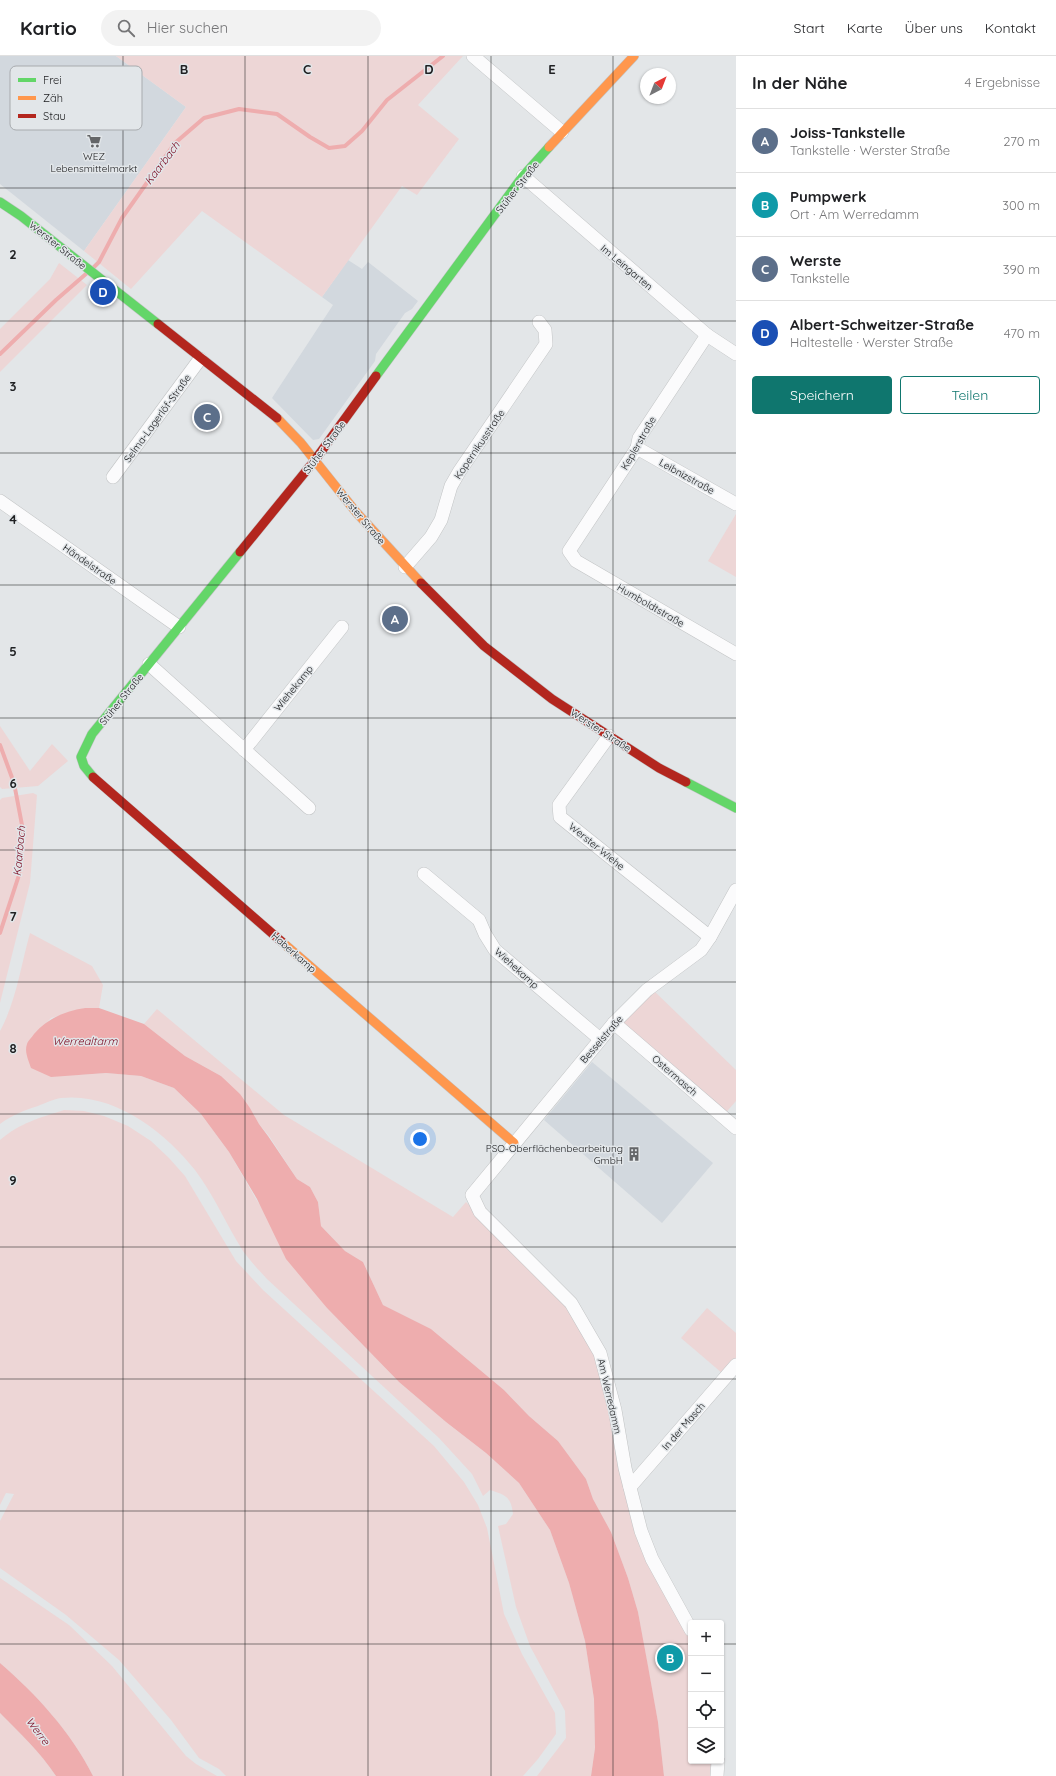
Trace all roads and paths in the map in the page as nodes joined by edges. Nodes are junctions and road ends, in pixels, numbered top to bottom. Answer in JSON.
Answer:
{"nodes":[{"id":1,"x":473,"y":56,"type":"edge"},
{"id":2,"x":634,"y":56,"type":"edge"},
{"id":3,"x":562,"y":132,"type":"junction"},
{"id":4,"x":523,"y":176,"type":"junction"},
{"id":5,"x":0,"y":202,"type":"edge"},
{"id":6,"x":539,"y":322,"type":"dead end"},
{"id":7,"x":707,"y":335,"type":"junction"},
{"id":8,"x":736,"y":354,"type":"edge"},
{"id":9,"x":200,"y":359,"type":"junction"},
{"id":10,"x":638,"y":448,"type":"junction"},
{"id":11,"x":314,"y":460,"type":"junction"},
{"id":12,"x":113,"y":477,"type":"dead end"},
{"id":13,"x":0,"y":501,"type":"edge"},
{"id":14,"x":736,"y":504,"type":"edge"},
{"id":15,"x":569,"y":551,"type":"joint"},
{"id":16,"x":406,"y":567,"type":"junction"},
{"id":17,"x":179,"y":627,"type":"junction"},
{"id":18,"x":342,"y":627,"type":"dead end"},
{"id":19,"x":736,"y":654,"type":"edge"},
{"id":20,"x":150,"y":664,"type":"junction"},
{"id":21,"x":609,"y":736,"type":"junction"},
{"id":22,"x":244,"y":750,"type":"junction"},
{"id":23,"x":81,"y":757,"type":"joint"},
{"id":24,"x":309,"y":808,"type":"dead end"},
{"id":25,"x":736,"y":808,"type":"edge"},
{"id":26,"x":424,"y":874,"type":"dead end"},
{"id":27,"x":736,"y":890,"type":"edge"},
{"id":28,"x":710,"y":937,"type":"junction"},
{"id":29,"x":614,"y":1023,"type":"junction"},
{"id":30,"x":600,"y":1039,"type":"junction"},
{"id":31,"x":736,"y":1128,"type":"edge"},
{"id":32,"x":514,"y":1143,"type":"junction"},
{"id":33,"x":472,"y":1195,"type":"joint"},
{"id":34,"x":736,"y":1365,"type":"edge"},
{"id":35,"x":630,"y":1486,"type":"junction"},
{"id":36,"x":688,"y":1625,"type":"edge"},
{"id":37,"x":718,"y":1764,"type":"edge"},
{"id":38,"x":717,"y":1776,"type":"edge"}],
"edges":[{"from":1,"to":3,"type":"street"},
{"from":2,"to":3,"type":"street","name":"Stüher Straße"},
{"from":3,"to":4,"type":"street","name":"Stüher Straße"},
{"from":4,"to":7,"type":"street","name":"Im Leingarten"},
{"from":4,"to":11,"type":"street","name":"Stüher Straße"},
{"from":5,"to":9,"type":"street","name":"Werster Straße"},
{"from":6,"to":16,"type":"street","name":"Kopernikusstraße"},
{"from":7,"to":8,"type":"street","name":"Im Leingarten"},
{"from":7,"to":10,"type":"street","name":"Keplerstraße"},
{"from":9,"to":11,"type":"street","name":"Werster Straße"},
{"from":9,"to":12,"type":"street","name":"Selma-Lagerlöf-Straße"},
{"from":10,"to":14,"type":"street","name":"Leibnizstraße"},
{"from":10,"to":15,"type":"street","name":"Keplerstraße"},
{"from":11,"to":16,"type":"street","name":"Werster Straße"},
{"from":11,"to":17,"type":"street","name":"Stüher Straße"},
{"from":13,"to":17,"type":"street","name":"Händelstraße"},
{"from":15,"to":19,"type":"street","name":"Humboldtstraße"},
{"from":16,"to":21,"type":"street","name":"Werster Straße"},
{"from":17,"to":20,"type":"street","name":"Stüher Straße"},
{"from":18,"to":22,"type":"street","name":"Wiehekamp"},
{"from":20,"to":22,"type":"street"},
{"from":20,"to":23,"type":"street","name":"Stüher Straße"},
{"from":21,"to":25,"type":"street","name":"Werster Straße"},
{"from":21,"to":28,"type":"street","name":"Werster Wiehe"},
{"from":22,"to":24,"type":"street"},
{"from":23,"to":32,"type":"street","name":"Haberkamp"},
{"from":26,"to":30,"type":"street","name":"Wiehekamp"},
{"from":27,"to":28,"type":"street","name":"Besselstraße"},
{"from":28,"to":29,"type":"street","name":"Besselstraße"},
{"from":29,"to":30,"type":"street","name":"Besselstraße"},
{"from":29,"to":31,"type":"street","name":"Ostermasch"},
{"from":30,"to":32,"type":"street","name":"Besselstraße"},
{"from":32,"to":33,"type":"street","name":"Besselstraße"},
{"from":33,"to":35,"type":"street","name":"Am Werredamm"},
{"from":34,"to":35,"type":"street","name":"In der Masch"},
{"from":35,"to":36,"type":"street","name":"Am Werredamm"},
{"from":37,"to":38,"type":"street"}]}
